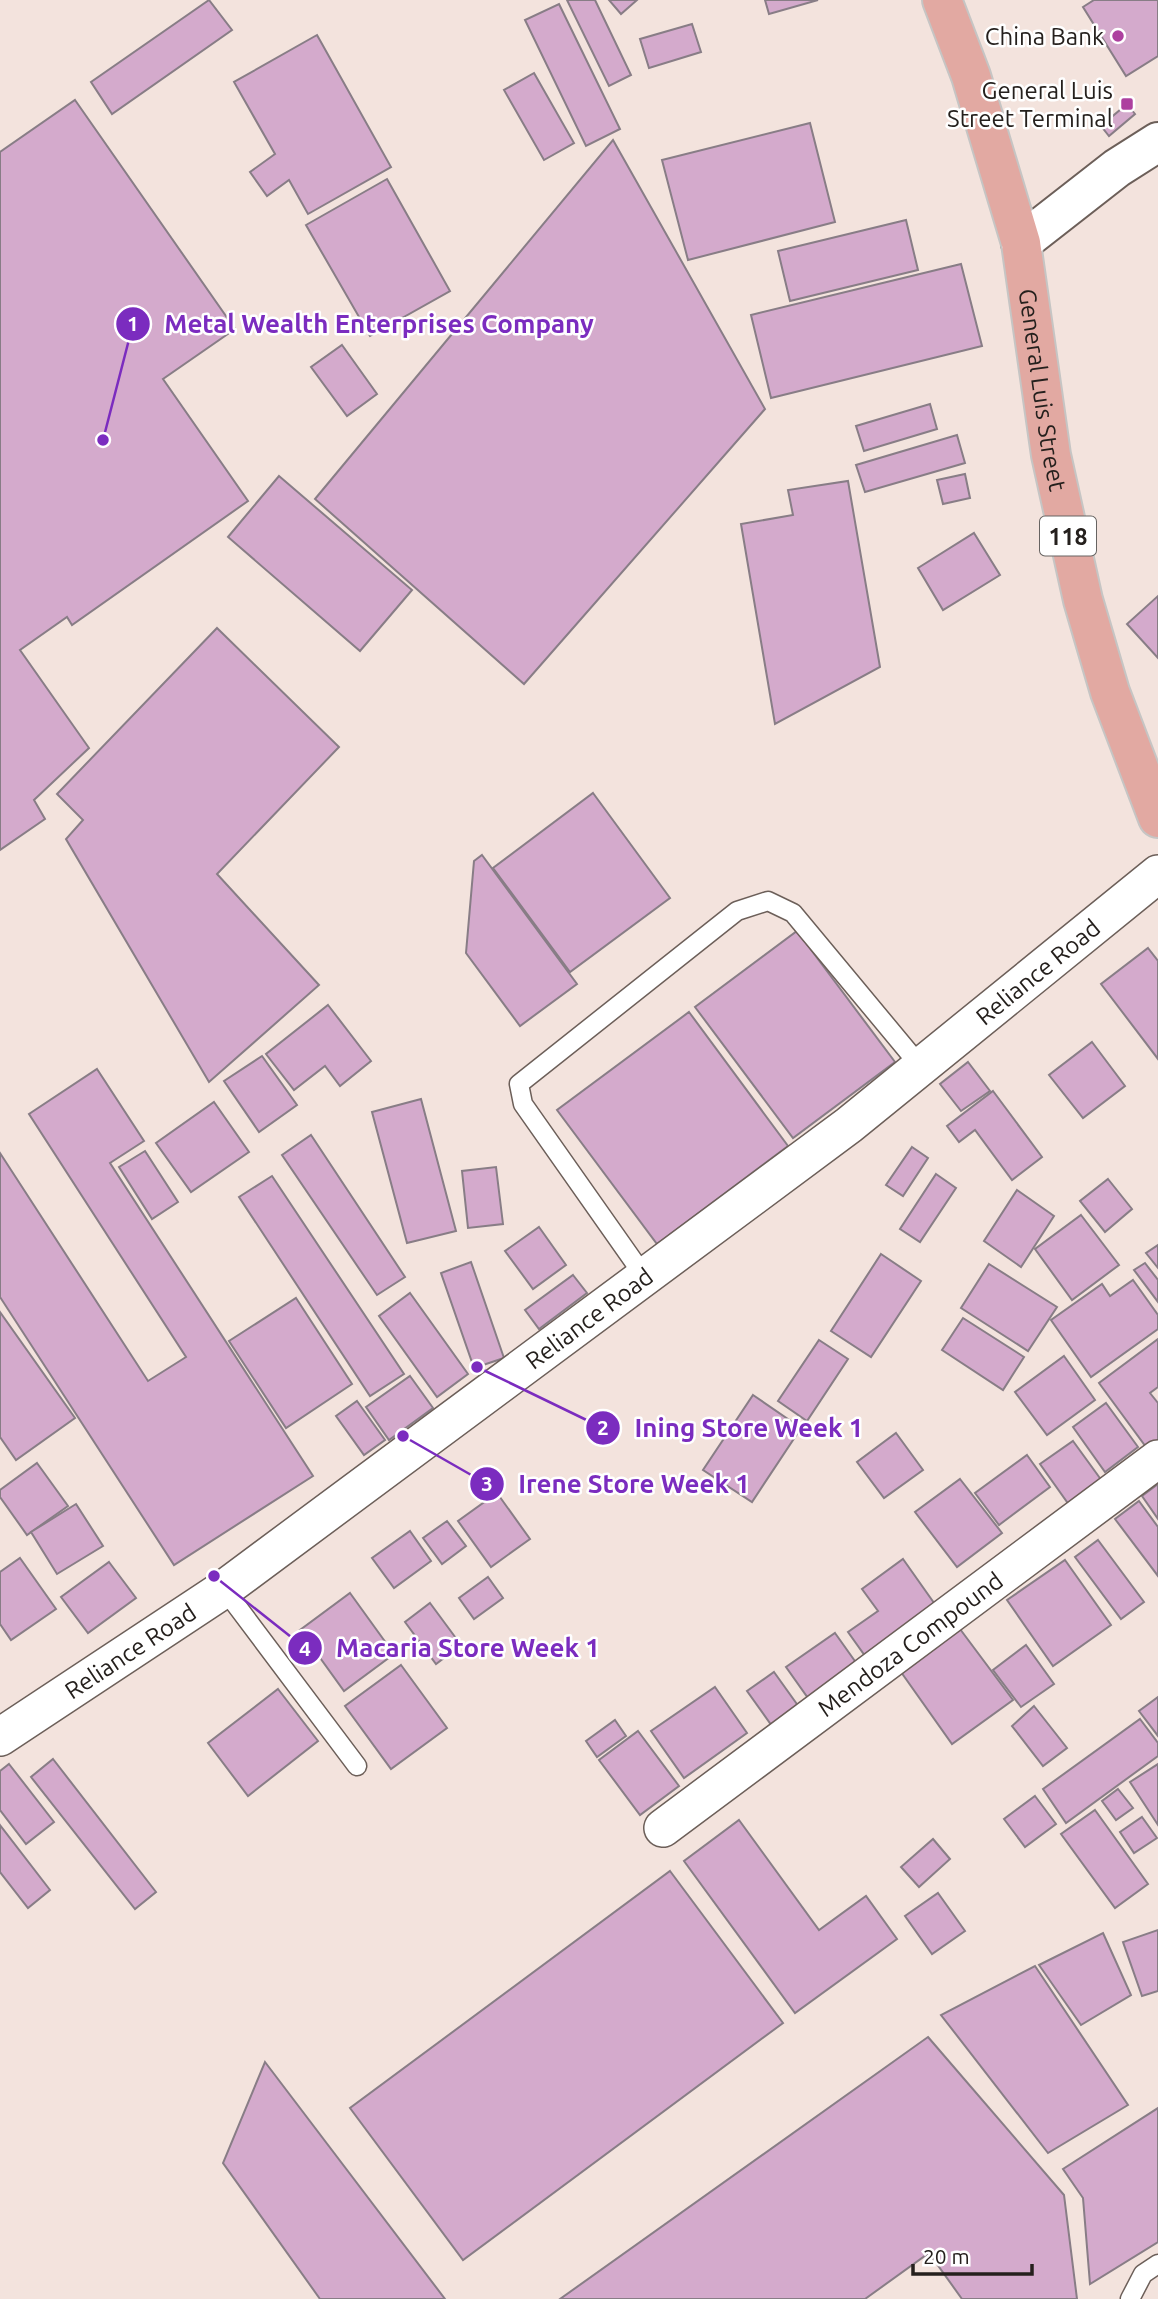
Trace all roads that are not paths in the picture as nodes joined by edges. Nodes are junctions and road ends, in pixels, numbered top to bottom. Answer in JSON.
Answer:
{"nodes":[{"id":1,"x":942,"y":0,"type":"edge"},
{"id":2,"x":1158,"y":142,"type":"edge"},
{"id":3,"x":1021,"y":243,"type":"junction"},
{"id":4,"x":1158,"y":818,"type":"edge"},
{"id":5,"x":1158,"y":874,"type":"edge"},
{"id":6,"x":921,"y":1067,"type":"junction"},
{"id":7,"x":644,"y":1276,"type":"junction"},
{"id":8,"x":1158,"y":1459,"type":"edge"},
{"id":9,"x":224,"y":1589,"type":"junction"},
{"id":10,"x":0,"y":1737,"type":"edge"},
{"id":11,"x":357,"y":1766,"type":"dead end"},
{"id":12,"x":663,"y":1828,"type":"dead end"},
{"id":13,"x":1158,"y":2264,"type":"edge"},
{"id":14,"x":1130,"y":2299,"type":"edge"}],
"edges":[{"from":1,"to":3,"type":"main road","name":"General Luis Street","number":"118"},
{"from":2,"to":3,"type":"main road"},
{"from":3,"to":4,"type":"main road","name":"General Luis Street","number":"118"},
{"from":5,"to":6,"type":"street","name":"Reliance Road"},
{"from":6,"to":7,"type":"street","name":"Reliance Road"},
{"from":6,"to":7,"type":"lane"},
{"from":7,"to":9,"type":"street","name":"Reliance Road"},
{"from":8,"to":12,"type":"street","name":"Mendoza Compound"},
{"from":9,"to":10,"type":"street","name":"Reliance Road"},
{"from":9,"to":11,"type":"lane"},
{"from":13,"to":14,"type":"lane"}]}
